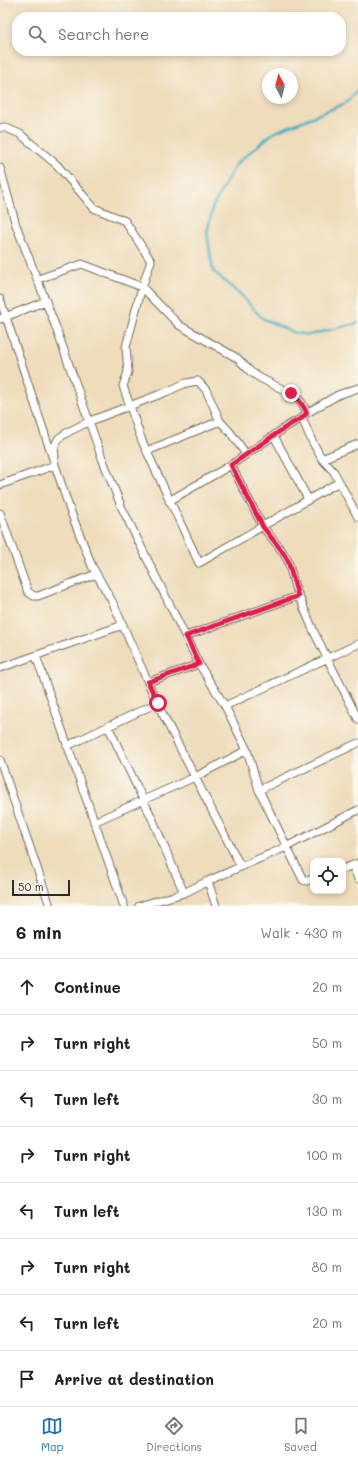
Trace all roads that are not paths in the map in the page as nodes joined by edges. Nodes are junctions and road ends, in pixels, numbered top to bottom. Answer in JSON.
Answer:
{"nodes":[{"id":1,"x":0,"y":128,"type":"edge"},
{"id":2,"x":0,"y":168,"type":"edge"},
{"id":3,"x":38,"y":280,"type":"junction"},
{"id":4,"x":142,"y":287,"type":"junction"},
{"id":5,"x":0,"y":299,"type":"edge"},
{"id":6,"x":46,"y":301,"type":"junction"},
{"id":7,"x":3,"y":318,"type":"edge"},
{"id":8,"x":358,"y":388,"type":"edge"},
{"id":9,"x":130,"y":405,"type":"junction"},
{"id":10,"x":304,"y":416,"type":"junction"},
{"id":11,"x":90,"y":421,"type":"junction"},
{"id":12,"x":220,"y":421,"type":"junction"},
{"id":13,"x":274,"y":436,"type":"junction"},
{"id":14,"x":358,"y":444,"type":"edge"},
{"id":15,"x":148,"y":451,"type":"junction"},
{"id":16,"x":246,"y":454,"type":"junction"},
{"id":17,"x":322,"y":459,"type":"junction"},
{"id":18,"x":55,"y":465,"type":"junction"},
{"id":19,"x":231,"y":465,"type":"junction"},
{"id":20,"x":339,"y":482,"type":"junction"},
{"id":21,"x":0,"y":485,"type":"edge"},
{"id":22,"x":308,"y":499,"type":"junction"},
{"id":23,"x":169,"y":501,"type":"junction"},
{"id":24,"x":0,"y":513,"type":"edge"},
{"id":25,"x":358,"y":517,"type":"edge"},
{"id":26,"x":263,"y":527,"type":"junction"},
{"id":27,"x":96,"y":574,"type":"junction"},
{"id":28,"x":298,"y":596,"type":"junction"},
{"id":29,"x":123,"y":625,"type":"junction"},
{"id":30,"x":186,"y":636,"type":"junction"},
{"id":31,"x":358,"y":644,"type":"edge"},
{"id":32,"x":36,"y":656,"type":"junction"},
{"id":33,"x":328,"y":658,"type":"junction"},
{"id":34,"x":199,"y":664,"type":"junction"},
{"id":35,"x":0,"y":668,"type":"edge"},
{"id":36,"x":148,"y":682,"type":"junction"},
{"id":37,"x":158,"y":703,"type":"junction"},
{"id":38,"x":225,"y":706,"type":"junction"},
{"id":39,"x":358,"y":719,"type":"edge"},
{"id":40,"x":108,"y":726,"type":"junction"},
{"id":41,"x":358,"y":743,"type":"edge"},
{"id":42,"x":68,"y":746,"type":"junction"},
{"id":43,"x":247,"y":750,"type":"junction"},
{"id":44,"x":0,"y":760,"type":"edge"},
{"id":45,"x":195,"y":777,"type":"junction"},
{"id":46,"x":258,"y":790,"type":"junction"},
{"id":47,"x":143,"y":800,"type":"junction"},
{"id":48,"x":358,"y":810,"type":"edge"},
{"id":49,"x":94,"y":822,"type":"junction"},
{"id":50,"x":286,"y":846,"type":"junction"},
{"id":51,"x":356,"y":864,"type":"edge"},
{"id":52,"x":241,"y":867,"type":"junction"},
{"id":53,"x":346,"y":868,"type":"edge"},
{"id":54,"x":358,"y":879,"type":"edge"},
{"id":55,"x":310,"y":880,"type":"edge"},
{"id":56,"x":208,"y":881,"type":"junction"},
{"id":57,"x":184,"y":893,"type":"junction"},
{"id":58,"x":50,"y":906,"type":"edge"},
{"id":59,"x":124,"y":906,"type":"edge"},
{"id":60,"x":139,"y":906,"type":"edge"},
{"id":61,"x":216,"y":906,"type":"edge"}],
"edges":[{"from":1,"to":4,"type":"street"},
{"from":2,"to":3,"type":"street"},
{"from":3,"to":4,"type":"street"},
{"from":3,"to":6,"type":"street"},
{"from":4,"to":9,"type":"street"},
{"from":4,"to":10,"type":"street"},
{"from":5,"to":7,"type":"street"},
{"from":6,"to":7,"type":"street"},
{"from":6,"to":11,"type":"street"},
{"from":7,"to":18,"type":"street"},
{"from":8,"to":10,"type":"street"},
{"from":9,"to":11,"type":"street"},
{"from":9,"to":12,"type":"street"},
{"from":9,"to":15,"type":"street"},
{"from":10,"to":13,"type":"street"},
{"from":10,"to":17,"type":"street"},
{"from":11,"to":18,"type":"street"},
{"from":11,"to":30,"type":"street"},
{"from":12,"to":15,"type":"street"},
{"from":12,"to":16,"type":"street"},
{"from":13,"to":16,"type":"street"},
{"from":13,"to":22,"type":"street"},
{"from":14,"to":17,"type":"street"},
{"from":15,"to":23,"type":"street"},
{"from":16,"to":19,"type":"street"},
{"from":17,"to":20,"type":"street"},
{"from":18,"to":21,"type":"street"},
{"from":18,"to":27,"type":"street"},
{"from":19,"to":23,"type":"street"},
{"from":19,"to":26,"type":"street"},
{"from":20,"to":22,"type":"street"},
{"from":20,"to":25,"type":"street"},
{"from":22,"to":26,"type":"street"},
{"from":23,"to":26,"type":"street"},
{"from":24,"to":27,"type":"street"},
{"from":26,"to":28,"type":"street"},
{"from":27,"to":29,"type":"street"},
{"from":28,"to":30,"type":"street"},
{"from":28,"to":33,"type":"street"},
{"from":29,"to":32,"type":"street"},
{"from":29,"to":36,"type":"street"},
{"from":30,"to":34,"type":"street"},
{"from":31,"to":33,"type":"street"},
{"from":32,"to":35,"type":"street"},
{"from":32,"to":42,"type":"street"},
{"from":33,"to":38,"type":"street"},
{"from":33,"to":39,"type":"street"},
{"from":34,"to":36,"type":"street"},
{"from":34,"to":38,"type":"street"},
{"from":36,"to":37,"type":"street"},
{"from":37,"to":40,"type":"street"},
{"from":37,"to":45,"type":"street"},
{"from":38,"to":43,"type":"street"},
{"from":40,"to":42,"type":"street"},
{"from":40,"to":47,"type":"street"},
{"from":41,"to":46,"type":"street"},
{"from":42,"to":49,"type":"street"},
{"from":43,"to":45,"type":"street"},
{"from":43,"to":46,"type":"street"},
{"from":44,"to":58,"type":"street"},
{"from":45,"to":47,"type":"street"},
{"from":45,"to":52,"type":"street"},
{"from":46,"to":50,"type":"street"},
{"from":47,"to":49,"type":"street"},
{"from":47,"to":57,"type":"street"},
{"from":48,"to":50,"type":"street"},
{"from":49,"to":59,"type":"street"},
{"from":50,"to":52,"type":"street"},
{"from":50,"to":55,"type":"street"},
{"from":51,"to":53,"type":"street"},
{"from":51,"to":54,"type":"street"},
{"from":52,"to":56,"type":"street"},
{"from":56,"to":57,"type":"street"},
{"from":56,"to":61,"type":"street"},
{"from":57,"to":60,"type":"street"}]}
